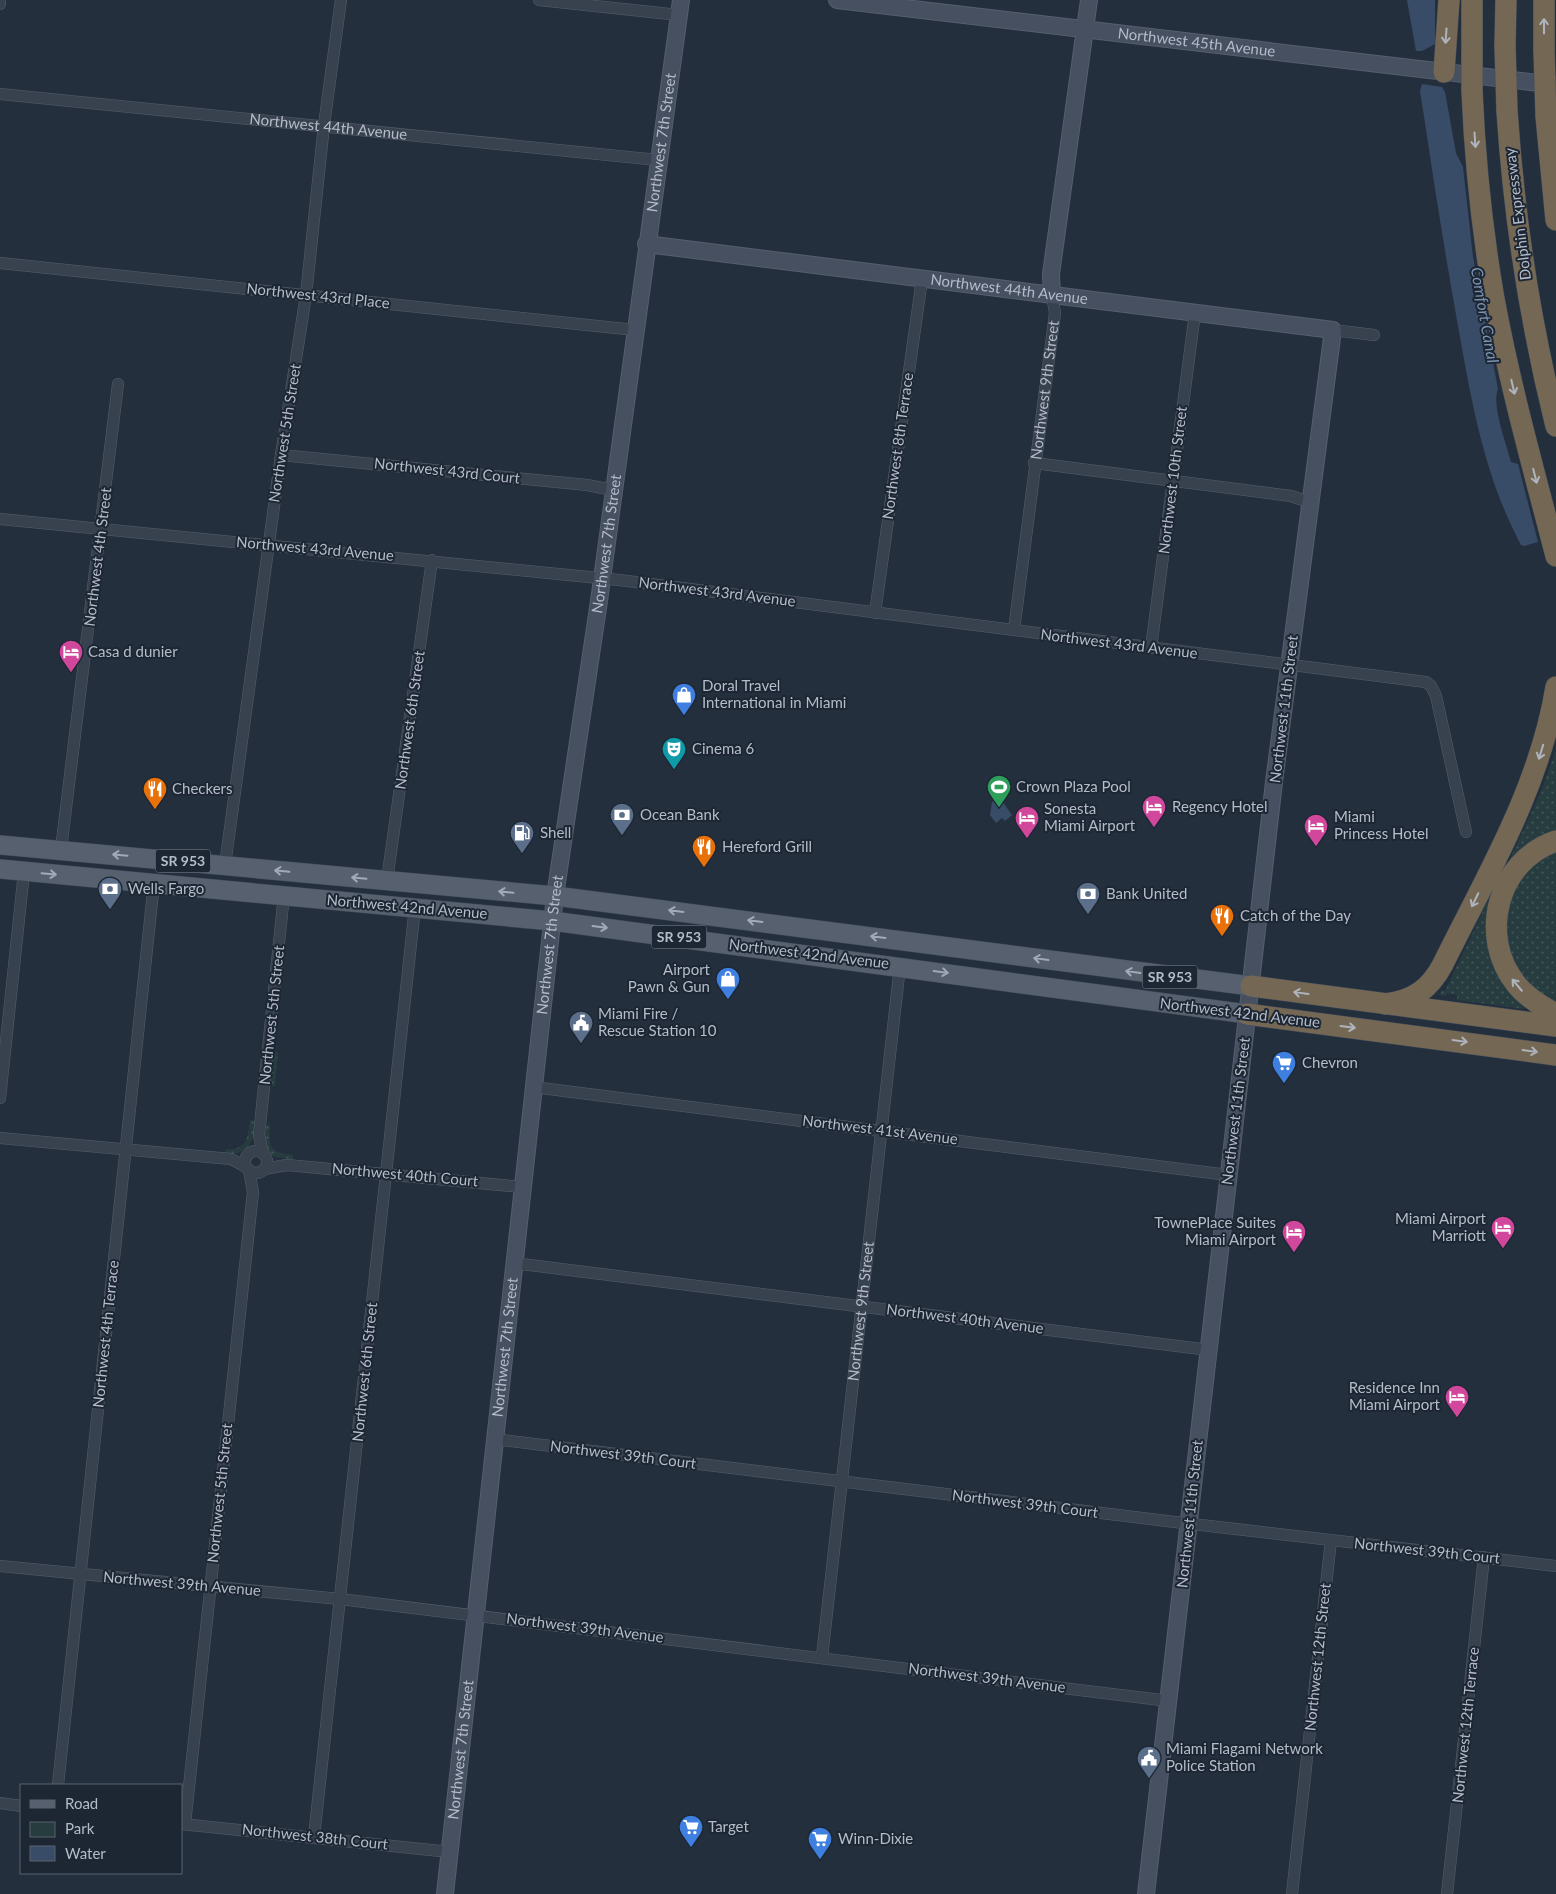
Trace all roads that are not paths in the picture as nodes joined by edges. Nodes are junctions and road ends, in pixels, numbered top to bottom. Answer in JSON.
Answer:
{"nodes":[{"id":1,"x":0,"y":0,"type":"edge"},
{"id":2,"x":341,"y":0,"type":"edge"},
{"id":3,"x":540,"y":0,"type":"edge"},
{"id":4,"x":837,"y":0,"type":"edge"},
{"id":5,"x":1089,"y":0,"type":"edge"},
{"id":6,"x":1449,"y":0,"type":"edge"},
{"id":7,"x":1472,"y":0,"type":"edge"},
{"id":8,"x":1506,"y":0,"type":"edge"},
{"id":9,"x":1544,"y":0,"type":"edge"},
{"id":10,"x":0,"y":4,"type":"edge"},
{"id":11,"x":680,"y":8,"type":"edge"},
{"id":12,"x":1085,"y":28,"type":"junction"},
{"id":13,"x":1444,"y":72,"type":"junction"},
{"id":14,"x":1556,"y":85,"type":"edge"},
{"id":15,"x":0,"y":94,"type":"edge"},
{"id":16,"x":324,"y":125,"type":"junction"},
{"id":17,"x":658,"y":160,"type":"junction"},
{"id":18,"x":1556,"y":220,"type":"edge"},
{"id":19,"x":646,"y":244,"type":"junction"},
{"id":20,"x":0,"y":264,"type":"edge"},
{"id":21,"x":922,"y":279,"type":"junction"},
{"id":22,"x":306,"y":294,"type":"junction"},
{"id":23,"x":1052,"y":295,"type":"junction"},
{"id":24,"x":1195,"y":313,"type":"junction"},
{"id":25,"x":635,"y":330,"type":"junction"},
{"id":26,"x":1333,"y":330,"type":"junction"},
{"id":27,"x":1374,"y":335,"type":"dead end"},
{"id":28,"x":118,"y":384,"type":"dead end"},
{"id":29,"x":1556,"y":426,"type":"edge"},
{"id":30,"x":281,"y":455,"type":"junction"},
{"id":31,"x":1034,"y":463,"type":"junction"},
{"id":32,"x":1174,"y":480,"type":"junction"},
{"id":33,"x":613,"y":490,"type":"junction"},
{"id":34,"x":1312,"y":502,"type":"junction"},
{"id":35,"x":0,"y":518,"type":"edge"},
{"id":36,"x":102,"y":528,"type":"junction"},
{"id":37,"x":268,"y":544,"type":"junction"},
{"id":38,"x":1556,"y":556,"type":"edge"},
{"id":39,"x":432,"y":560,"type":"junction"},
{"id":40,"x":602,"y":578,"type":"junction"},
{"id":41,"x":875,"y":612,"type":"junction"},
{"id":42,"x":1014,"y":630,"type":"junction"},
{"id":43,"x":1151,"y":648,"type":"junction"},
{"id":44,"x":1290,"y":664,"type":"junction"},
{"id":45,"x":1556,"y":687,"type":"edge"},
{"id":46,"x":1466,"y":832,"type":"dead end"},
{"id":47,"x":1556,"y":841,"type":"edge"},
{"id":48,"x":0,"y":844,"type":"edge"},
{"id":49,"x":61,"y":849,"type":"junction"},
{"id":50,"x":225,"y":865,"type":"junction"},
{"id":51,"x":0,"y":869,"type":"edge"},
{"id":52,"x":24,"y":872,"type":"junction"},
{"id":53,"x":331,"y":875,"type":"junction"},
{"id":54,"x":386,"y":880,"type":"junction"},
{"id":55,"x":154,"y":883,"type":"junction"},
{"id":56,"x":176,"y":886,"type":"junction"},
{"id":57,"x":284,"y":895,"type":"junction"},
{"id":58,"x":555,"y":896,"type":"junction"},
{"id":59,"x":415,"y":907,"type":"junction"},
{"id":60,"x":552,"y":921,"type":"junction"},
{"id":61,"x":907,"y":940,"type":"junction"},
{"id":62,"x":944,"y":946,"type":"junction"},
{"id":63,"x":858,"y":961,"type":"junction"},
{"id":64,"x":900,"y":966,"type":"junction"},
{"id":65,"x":1251,"y":986,"type":"junction"},
{"id":66,"x":1385,"y":1004,"type":"junction"},
{"id":67,"x":1247,"y":1014,"type":"junction"},
{"id":68,"x":1556,"y":1014,"type":"edge"},
{"id":69,"x":1556,"y":1026,"type":"edge"},
{"id":70,"x":1556,"y":1055,"type":"edge"},
{"id":71,"x":533,"y":1087,"type":"junction"},
{"id":72,"x":0,"y":1098,"type":"edge"},
{"id":73,"x":880,"y":1130,"type":"junction"},
{"id":74,"x":0,"y":1138,"type":"edge"},
{"id":75,"x":125,"y":1150,"type":"junction"},
{"id":76,"x":254,"y":1159,"type":"junction"},
{"id":77,"x":287,"y":1165,"type":"junction"},
{"id":78,"x":263,"y":1170,"type":"junction"},
{"id":79,"x":386,"y":1173,"type":"junction"},
{"id":80,"x":1228,"y":1175,"type":"junction"},
{"id":81,"x":522,"y":1186,"type":"junction"},
{"id":82,"x":253,"y":1192,"type":"junction"},
{"id":83,"x":514,"y":1263,"type":"junction"},
{"id":84,"x":861,"y":1306,"type":"junction"},
{"id":85,"x":1208,"y":1350,"type":"junction"},
{"id":86,"x":494,"y":1439,"type":"junction"},
{"id":87,"x":842,"y":1482,"type":"junction"},
{"id":88,"x":1190,"y":1523,"type":"junction"},
{"id":89,"x":1331,"y":1540,"type":"junction"},
{"id":90,"x":1484,"y":1557,"type":"junction"},
{"id":91,"x":0,"y":1566,"type":"edge"},
{"id":92,"x":1556,"y":1566,"type":"edge"},
{"id":93,"x":80,"y":1574,"type":"junction"},
{"id":94,"x":210,"y":1587,"type":"junction"},
{"id":95,"x":340,"y":1599,"type":"junction"},
{"id":96,"x":475,"y":1615,"type":"junction"},
{"id":97,"x":822,"y":1658,"type":"junction"},
{"id":98,"x":1169,"y":1701,"type":"junction"},
{"id":99,"x":58,"y":1784,"type":"edge"},
{"id":100,"x":0,"y":1803,"type":"edge"},
{"id":101,"x":20,"y":1806,"type":"edge"},
{"id":102,"x":183,"y":1824,"type":"edge"},
{"id":103,"x":314,"y":1837,"type":"junction"},
{"id":104,"x":450,"y":1852,"type":"junction"},
{"id":105,"x":445,"y":1894,"type":"edge"},
{"id":106,"x":1146,"y":1894,"type":"edge"},
{"id":107,"x":1292,"y":1894,"type":"edge"},
{"id":108,"x":1447,"y":1894,"type":"edge"}],
"edges":[{"from":1,"to":10,"type":"street"},
{"from":2,"to":16,"type":"street","name":"Northwest 5th Street"},
{"from":3,"to":11,"type":"street"},
{"from":4,"to":12,"type":"street","name":"Northwest 45th Avenue"},
{"from":5,"to":12,"type":"street","name":"Northwest 9th Street"},
{"from":6,"to":13,"type":"highway","one_way":true},
{"from":7,"to":38,"type":"highway","one_way":true,"bridge":true},
{"from":8,"to":29,"type":"highway","name":"Dolphin Expressway","bridge":true},
{"from":18,"to":9,"type":"highway","one_way":true,"bridge":true},
{"from":11,"to":17,"type":"street","name":"Northwest 7th Street"},
{"from":12,"to":13,"type":"street","name":"Northwest 45th Avenue"},
{"from":12,"to":23,"type":"street","name":"Northwest 9th Street"},
{"from":13,"to":14,"type":"street","name":"Northwest 45th Avenue"},
{"from":15,"to":16,"type":"street","name":"Northwest 44th Avenue"},
{"from":16,"to":17,"type":"street","name":"Northwest 44th Avenue"},
{"from":16,"to":22,"type":"street","name":"Northwest 5th Street"},
{"from":17,"to":19,"type":"street","name":"Northwest 7th Street"},
{"from":19,"to":21,"type":"street","name":"Northwest 44th Avenue"},
{"from":19,"to":25,"type":"street","name":"Northwest 7th Street"},
{"from":20,"to":22,"type":"street","name":"Northwest 43rd Place"},
{"from":21,"to":23,"type":"street","name":"Northwest 44th Avenue"},
{"from":21,"to":41,"type":"street","name":"Northwest 8th Terrace"},
{"from":22,"to":25,"type":"street","name":"Northwest 43rd Place"},
{"from":22,"to":30,"type":"street","name":"Northwest 5th Street"},
{"from":23,"to":24,"type":"street","name":"Northwest 44th Avenue"},
{"from":23,"to":31,"type":"street","name":"Northwest 9th Street"},
{"from":24,"to":26,"type":"street","name":"Northwest 44th Avenue"},
{"from":24,"to":32,"type":"street","name":"Northwest 10th Street"},
{"from":25,"to":33,"type":"street","name":"Northwest 7th Street"},
{"from":26,"to":27,"type":"street","name":"Northwest 44th Avenue"},
{"from":26,"to":34,"type":"street","name":"Northwest 11th Street"},
{"from":28,"to":36,"type":"street","name":"Northwest 4th Street"},
{"from":30,"to":33,"type":"street","name":"Northwest 43rd Court"},
{"from":30,"to":37,"type":"street","name":"Northwest 5th Street"},
{"from":31,"to":32,"type":"street"},
{"from":31,"to":42,"type":"street","name":"Northwest 9th Street"},
{"from":32,"to":34,"type":"street"},
{"from":32,"to":43,"type":"street","name":"Northwest 10th Street"},
{"from":33,"to":40,"type":"street","name":"Northwest 7th Street"},
{"from":34,"to":44,"type":"street","name":"Northwest 11th Street"},
{"from":35,"to":36,"type":"street","name":"Northwest 43rd Avenue"},
{"from":36,"to":37,"type":"street","name":"Northwest 43rd Avenue"},
{"from":36,"to":49,"type":"street","name":"Northwest 4th Street"},
{"from":37,"to":39,"type":"street","name":"Northwest 43rd Avenue"},
{"from":37,"to":50,"type":"street","name":"Northwest 5th Street"},
{"from":39,"to":40,"type":"street","name":"Northwest 43rd Avenue"},
{"from":39,"to":54,"type":"street","name":"Northwest 6th Street"},
{"from":40,"to":41,"type":"street","name":"Northwest 43rd Avenue"},
{"from":40,"to":58,"type":"street","name":"Northwest 7th Street"},
{"from":41,"to":42,"type":"street","name":"Northwest 43rd Avenue"},
{"from":42,"to":43,"type":"street","name":"Northwest 43rd Avenue"},
{"from":43,"to":44,"type":"street","name":"Northwest 43rd Avenue"},
{"from":44,"to":46,"type":"street","name":"Northwest 43rd Avenue"},
{"from":44,"to":65,"type":"street","name":"Northwest 11th Street"},
{"from":45,"to":66,"type":"highway","one_way":true},
{"from":68,"to":47,"type":"highway","one_way":true},
{"from":48,"to":49,"type":"main road","name":"Northwest 42nd Avenue","number":"SR 953"},
{"from":50,"to":49,"type":"main road","name":"Northwest 42nd Avenue","number":"SR 953","one_way":true},
{"from":53,"to":50,"type":"main road","name":"Northwest 42nd Avenue","number":"SR 953","one_way":true},
{"from":50,"to":56,"type":"main road"},
{"from":51,"to":52,"type":"main road","name":"Northwest 42nd Avenue","number":"SR 953"},
{"from":52,"to":55,"type":"main road","name":"Northwest 42nd Avenue","number":"SR 953","one_way":true},
{"from":52,"to":72,"type":"street"},
{"from":54,"to":53,"type":"main road","name":"Northwest 42nd Avenue","number":"SR 953","one_way":true},
{"from":53,"to":57,"type":"main road"},
{"from":58,"to":54,"type":"main road","name":"Northwest 42nd Avenue","number":"SR 953","one_way":true},
{"from":55,"to":56,"type":"main road","name":"Northwest 42nd Avenue","number":"SR 953"},
{"from":55,"to":75,"type":"street","name":"Northwest 4th Terrace"},
{"from":56,"to":57,"type":"main road","name":"Northwest 42nd Avenue","number":"SR 953"},
{"from":57,"to":59,"type":"main road","name":"Northwest 42nd Avenue","number":"SR 953"},
{"from":57,"to":76,"type":"street","name":"Northwest 5th Street"},
{"from":58,"to":60,"type":"street","name":"Northwest 7th Street"},
{"from":61,"to":58,"type":"main road","name":"Northwest 42nd Avenue","number":"SR 953","one_way":true},
{"from":59,"to":60,"type":"main road","name":"Northwest 42nd Avenue","number":"SR 953"},
{"from":59,"to":79,"type":"street","name":"Northwest 6th Street"},
{"from":60,"to":63,"type":"main road","name":"Northwest 42nd Avenue","number":"SR 953","one_way":true},
{"from":60,"to":71,"type":"street","name":"Northwest 7th Street"},
{"from":61,"to":62,"type":"main road","name":"Northwest 42nd Avenue","number":"SR 953"},
{"from":61,"to":63,"type":"main road"},
{"from":62,"to":64,"type":"main road"},
{"from":65,"to":62,"type":"main road","name":"Northwest 42nd Avenue","number":"SR 953","one_way":true},
{"from":63,"to":64,"type":"main road","name":"Northwest 42nd Avenue","number":"SR 953"},
{"from":64,"to":67,"type":"main road","name":"Northwest 42nd Avenue","number":"SR 953","one_way":true},
{"from":64,"to":73,"type":"street","name":"Northwest 9th Street"},
{"from":66,"to":65,"type":"highway","name":"Northwest 42nd Avenue","number":"SR 953","one_way":true},
{"from":65,"to":67,"type":"street","name":"Northwest 11th Street"},
{"from":66,"to":69,"type":"highway","name":"Northwest 42nd Avenue","number":"SR 953"},
{"from":67,"to":70,"type":"highway","name":"Northwest 42nd Avenue","number":"SR 953","one_way":true},
{"from":67,"to":80,"type":"street","name":"Northwest 11th Street"},
{"from":71,"to":73,"type":"street","name":"Northwest 41st Avenue"},
{"from":71,"to":81,"type":"street","name":"Northwest 7th Street"},
{"from":73,"to":80,"type":"street","name":"Northwest 41st Avenue"},
{"from":73,"to":84,"type":"street","name":"Northwest 9th Street"},
{"from":74,"to":75,"type":"street","name":"Northwest 40th Court"},
{"from":75,"to":76,"type":"street","name":"Northwest 40th Court"},
{"from":75,"to":93,"type":"street","name":"Northwest 4th Terrace"},
{"from":76,"to":77,"type":"street","name":"Northwest 40th Court"},
{"from":76,"to":78,"type":"street","name":"Northwest 40th Court"},
{"from":76,"to":82,"type":"street","name":"Northwest 5th Street"},
{"from":77,"to":78,"type":"street","name":"Northwest 40th Court"},
{"from":77,"to":79,"type":"street","name":"Northwest 40th Court"},
{"from":78,"to":82,"type":"street","name":"Northwest 5th Street"},
{"from":79,"to":81,"type":"street","name":"Northwest 40th Court"},
{"from":79,"to":95,"type":"street","name":"Northwest 6th Street"},
{"from":80,"to":85,"type":"street","name":"Northwest 11th Street"},
{"from":81,"to":83,"type":"street","name":"Northwest 7th Street"},
{"from":82,"to":94,"type":"street","name":"Northwest 5th Street"},
{"from":83,"to":84,"type":"street","name":"Northwest 40th Avenue"},
{"from":83,"to":86,"type":"street","name":"Northwest 7th Street"},
{"from":84,"to":85,"type":"street","name":"Northwest 40th Avenue"},
{"from":84,"to":87,"type":"street","name":"Northwest 9th Street"},
{"from":85,"to":88,"type":"street","name":"Northwest 11th Street"},
{"from":86,"to":87,"type":"street","name":"Northwest 39th Court"},
{"from":86,"to":96,"type":"street","name":"Northwest 7th Street"},
{"from":87,"to":88,"type":"street","name":"Northwest 39th Court"},
{"from":87,"to":97,"type":"street","name":"Northwest 9th Street"},
{"from":88,"to":89,"type":"street","name":"Northwest 39th Court"},
{"from":88,"to":98,"type":"street","name":"Northwest 11th Street"},
{"from":89,"to":90,"type":"street","name":"Northwest 39th Court"},
{"from":89,"to":107,"type":"street","name":"Northwest 12th Street"},
{"from":90,"to":92,"type":"street","name":"Northwest 39th Court"},
{"from":90,"to":108,"type":"street","name":"Northwest 12th Terrace"},
{"from":91,"to":93,"type":"street","name":"Northwest 39th Avenue"},
{"from":93,"to":94,"type":"street","name":"Northwest 39th Avenue"},
{"from":93,"to":99,"type":"street","name":"Northwest 4th Terrace"},
{"from":94,"to":95,"type":"street","name":"Northwest 39th Avenue"},
{"from":94,"to":102,"type":"street","name":"Northwest 5th Street"},
{"from":95,"to":96,"type":"street","name":"Northwest 39th Avenue"},
{"from":95,"to":103,"type":"street","name":"Northwest 6th Street"},
{"from":96,"to":97,"type":"street","name":"Northwest 39th Avenue"},
{"from":96,"to":104,"type":"street","name":"Northwest 7th Street"},
{"from":97,"to":98,"type":"street","name":"Northwest 39th Avenue"},
{"from":98,"to":106,"type":"street","name":"Northwest 11th Street"},
{"from":100,"to":101,"type":"street"},
{"from":102,"to":103,"type":"street","name":"Northwest 38th Court"},
{"from":103,"to":104,"type":"street","name":"Northwest 38th Court"},
{"from":104,"to":105,"type":"street","name":"Northwest 7th Street"}]}
